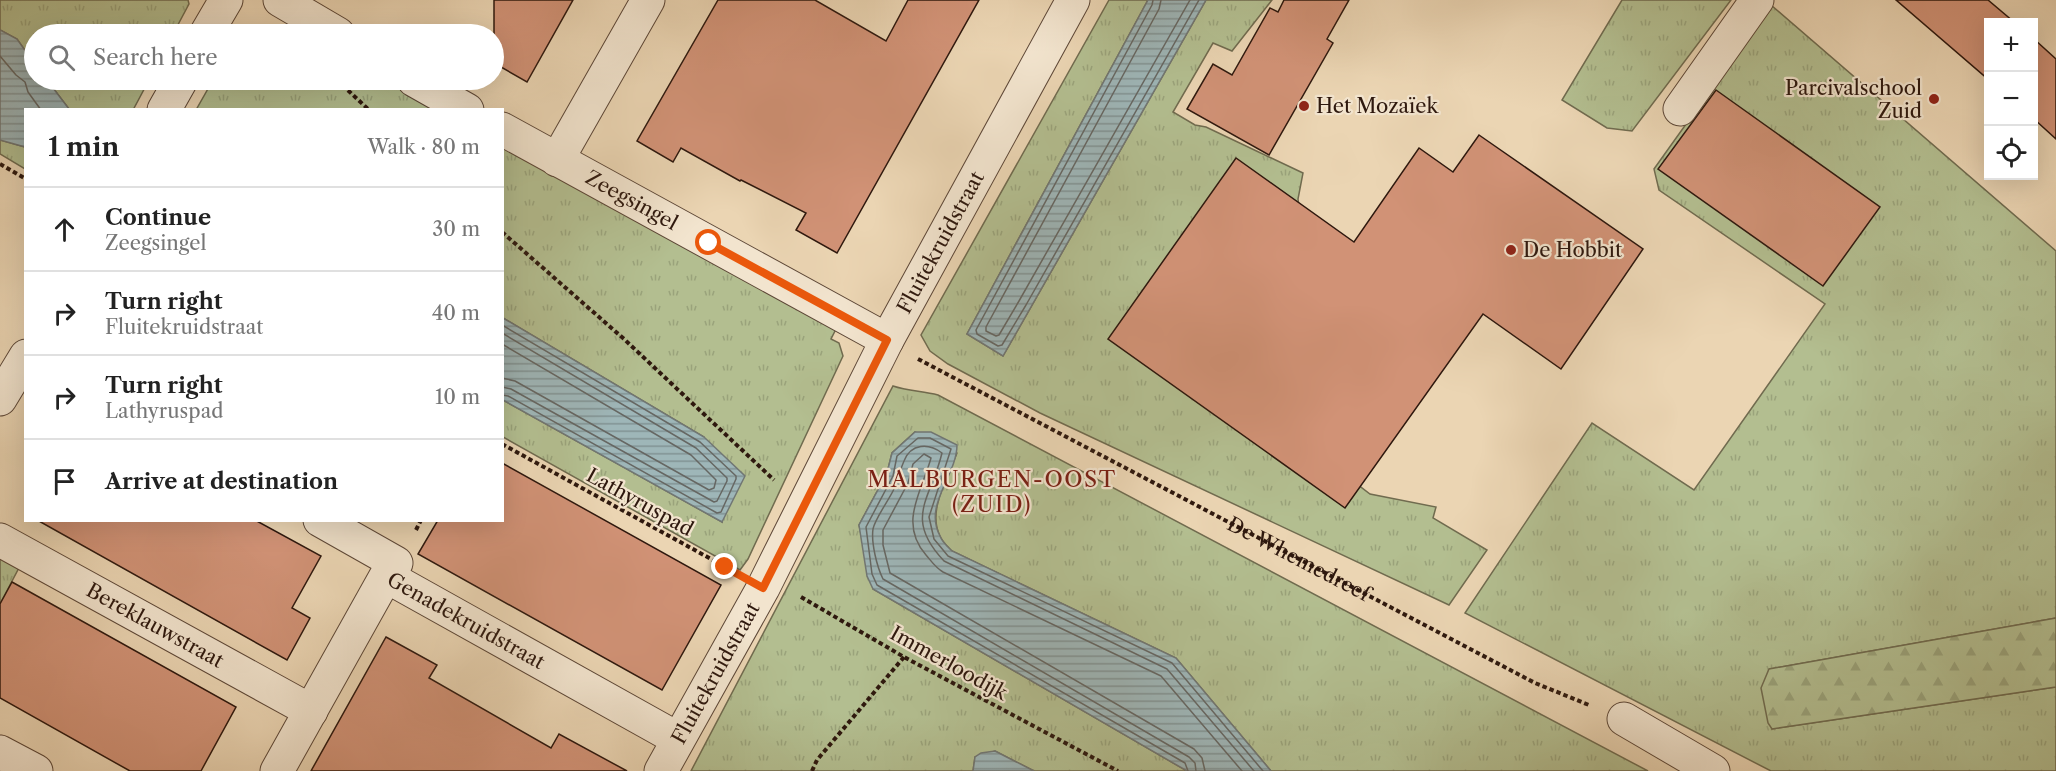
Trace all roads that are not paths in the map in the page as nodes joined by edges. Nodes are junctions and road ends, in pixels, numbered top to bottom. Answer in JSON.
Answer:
{"nodes":[{"id":1,"x":226,"y":0,"type":"edge"},
{"id":2,"x":280,"y":0,"type":"edge"},
{"id":3,"x":648,"y":0,"type":"edge"},
{"id":4,"x":1073,"y":0,"type":"edge"},
{"id":5,"x":1757,"y":0,"type":"edge"},
{"id":6,"x":212,"y":24,"type":"edge"},
{"id":7,"x":321,"y":24,"type":"edge"},
{"id":8,"x":175,"y":90,"type":"edge"},
{"id":9,"x":432,"y":90,"type":"edge"},
{"id":10,"x":165,"y":108,"type":"edge"},
{"id":11,"x":463,"y":108,"type":"edge"},
{"id":12,"x":1680,"y":109,"type":"dead end"},
{"id":13,"x":504,"y":130,"type":"edge"},
{"id":14,"x":558,"y":160,"type":"junction"},
{"id":15,"x":887,"y":340,"type":"junction"},
{"id":16,"x":324,"y":522,"type":"edge"},
{"id":17,"x":0,"y":540,"type":"edge"},
{"id":18,"x":396,"y":563,"type":"dead end"},
{"id":19,"x":311,"y":711,"type":"junction"},
{"id":20,"x":1624,"y":719,"type":"road end"},
{"id":21,"x":678,"y":739,"type":"junction"},
{"id":22,"x":0,"y":752,"type":"edge"},
{"id":23,"x":36,"y":771,"type":"edge"},
{"id":24,"x":278,"y":771,"type":"edge"},
{"id":25,"x":661,"y":771,"type":"edge"},
{"id":26,"x":1713,"y":771,"type":"edge"}],
"edges":[{"from":1,"to":6,"type":"street"},
{"from":2,"to":7,"type":"street"},
{"from":3,"to":14,"type":"street"},
{"from":4,"to":15,"type":"street","name":"Fluitekruidstraat"},
{"from":5,"to":12,"type":"street"},
{"from":8,"to":10,"type":"street"},
{"from":9,"to":11,"type":"street"},
{"from":13,"to":14,"type":"street","name":"Zeegsingel"},
{"from":14,"to":15,"type":"street","name":"Zeegsingel"},
{"from":15,"to":21,"type":"street","name":"Fluitekruidstraat"},
{"from":16,"to":18,"type":"street"},
{"from":17,"to":19,"type":"street","name":"Bereklauwstraat"},
{"from":19,"to":21,"type":"street","name":"Genadekruidstraat"},
{"from":19,"to":24,"type":"street","name":"Genadekruidstraat"},
{"from":20,"to":26,"type":"street"},
{"from":21,"to":25,"type":"street","name":"Fluitekruidstraat"},
{"from":22,"to":23,"type":"street"}]}
